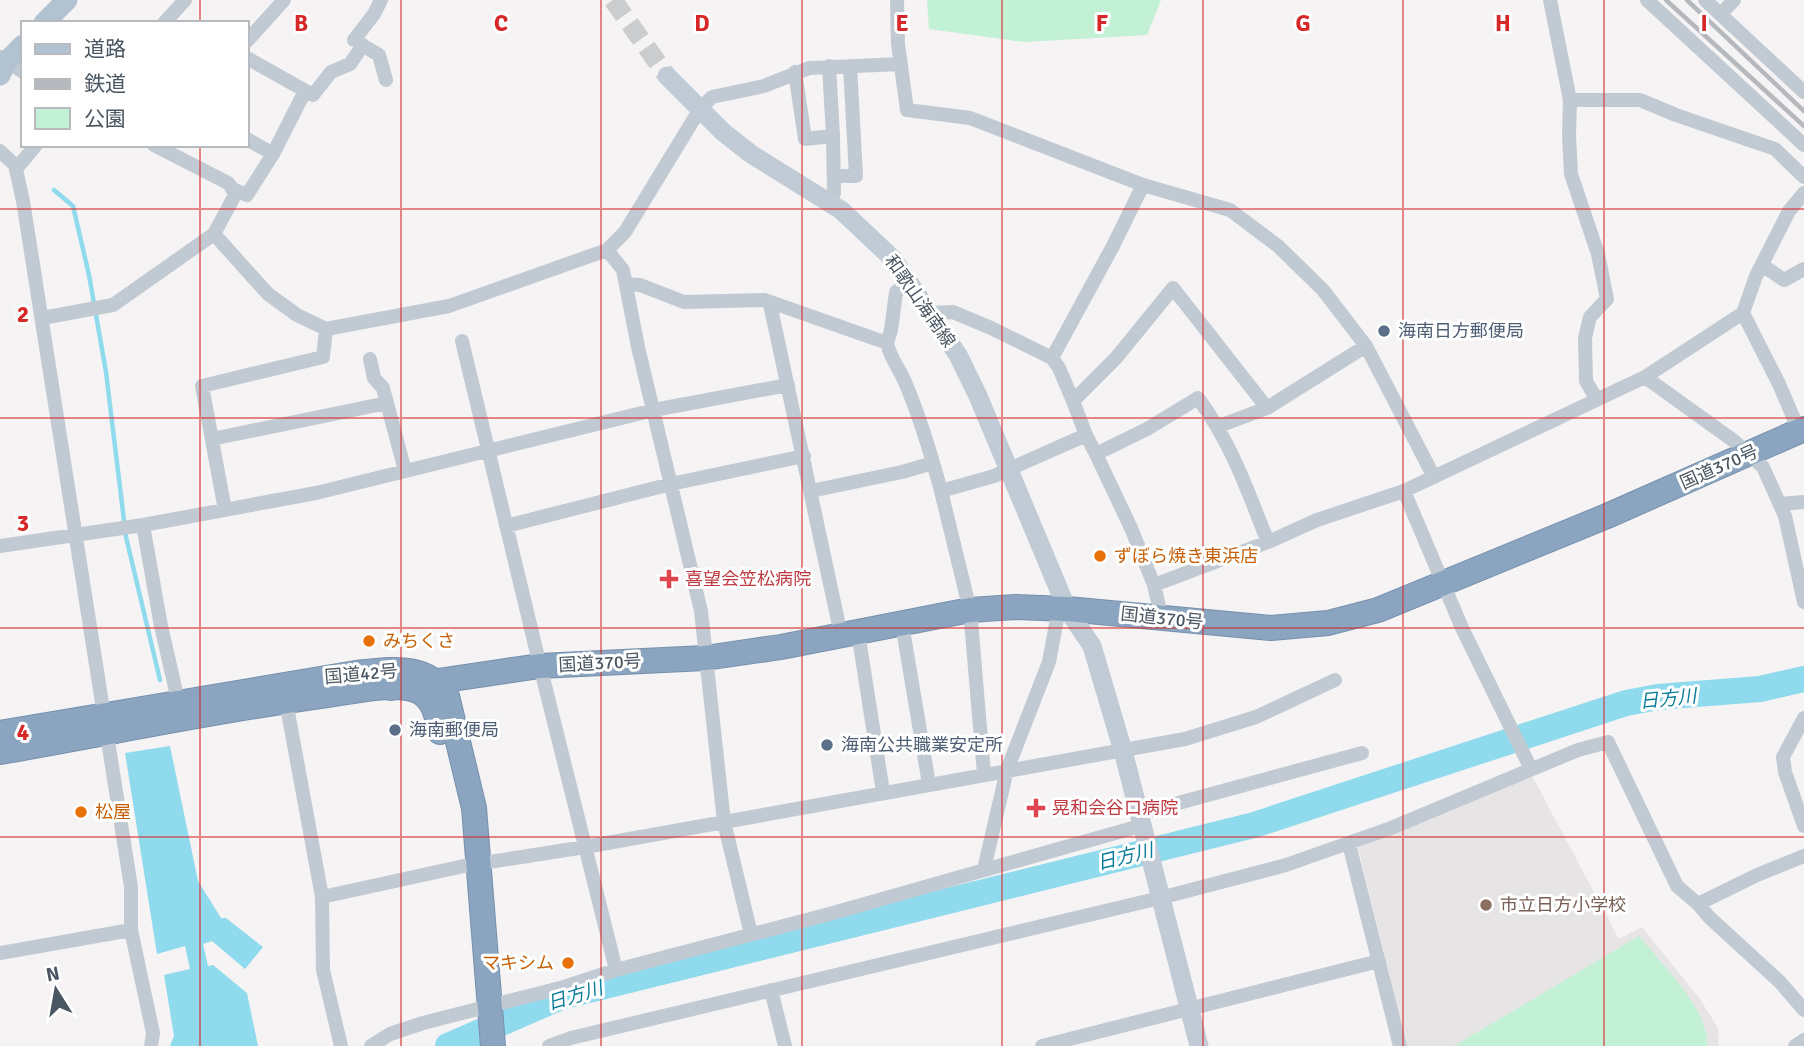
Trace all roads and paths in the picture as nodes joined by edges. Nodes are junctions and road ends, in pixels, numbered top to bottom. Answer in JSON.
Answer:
{"nodes":[{"id":1,"x":66,"y":0,"type":"edge"},
{"id":2,"x":185,"y":0,"type":"edge"},
{"id":3,"x":284,"y":0,"type":"edge"},
{"id":4,"x":381,"y":0,"type":"edge"},
{"id":5,"x":897,"y":0,"type":"edge"},
{"id":6,"x":1550,"y":0,"type":"edge"},
{"id":7,"x":1647,"y":0,"type":"edge"},
{"id":8,"x":1705,"y":0,"type":"edge"},
{"id":9,"x":1734,"y":0,"type":"edge"},
{"id":10,"x":1721,"y":15,"type":"junction"},
{"id":11,"x":46,"y":21,"type":"edge"},
{"id":12,"x":165,"y":21,"type":"edge"},
{"id":13,"x":248,"y":40,"type":"edge"},
{"id":14,"x":358,"y":42,"type":"junction"},
{"id":15,"x":21,"y":48,"type":"edge"},
{"id":16,"x":248,"y":59,"type":"edge"},
{"id":17,"x":901,"y":64,"type":"junction"},
{"id":18,"x":7,"y":66,"type":"edge"},
{"id":19,"x":828,"y":66,"type":"junction"},
{"id":20,"x":849,"y":66,"type":"junction"},
{"id":21,"x":795,"y":72,"type":"junction"},
{"id":22,"x":667,"y":76,"type":"tunnel mouth"},
{"id":23,"x":386,"y":80,"type":"dead end"},
{"id":24,"x":305,"y":91,"type":"junction"},
{"id":25,"x":1804,"y":92,"type":"edge"},
{"id":26,"x":1570,"y":100,"type":"junction"},
{"id":27,"x":700,"y":109,"type":"junction"},
{"id":28,"x":833,"y":136,"type":"junction"},
{"id":29,"x":248,"y":140,"type":"edge"},
{"id":30,"x":1804,"y":145,"type":"edge"},
{"id":31,"x":34,"y":147,"type":"edge"},
{"id":32,"x":158,"y":147,"type":"edge"},
{"id":33,"x":0,"y":150,"type":"edge"},
{"id":34,"x":274,"y":154,"type":"junction"},
{"id":35,"x":16,"y":169,"type":"junction"},
{"id":36,"x":834,"y":176,"type":"junction"},
{"id":37,"x":1804,"y":177,"type":"edge"},
{"id":38,"x":1143,"y":184,"type":"junction"},
{"id":39,"x":232,"y":189,"type":"junction"},
{"id":40,"x":1804,"y":193,"type":"edge"},
{"id":41,"x":828,"y":202,"type":"junction"},
{"id":42,"x":214,"y":234,"type":"junction"},
{"id":43,"x":607,"y":250,"type":"junction"},
{"id":44,"x":1762,"y":265,"type":"junction"},
{"id":45,"x":1804,"y":269,"type":"edge"},
{"id":46,"x":910,"y":282,"type":"junction"},
{"id":47,"x":626,"y":284,"type":"junction"},
{"id":48,"x":770,"y":304,"type":"junction"},
{"id":49,"x":932,"y":313,"type":"junction"},
{"id":50,"x":1743,"y":313,"type":"junction"},
{"id":51,"x":42,"y":318,"type":"junction"},
{"id":52,"x":326,"y":329,"type":"junction"},
{"id":53,"x":462,"y":341,"type":"dead end"},
{"id":54,"x":887,"y":343,"type":"junction"},
{"id":55,"x":1366,"y":346,"type":"junction"},
{"id":56,"x":1052,"y":358,"type":"junction"},
{"id":57,"x":370,"y":359,"type":"dead end"},
{"id":58,"x":1645,"y":377,"type":"junction"},
{"id":59,"x":788,"y":385,"type":"junction"},
{"id":60,"x":1597,"y":400,"type":"junction"},
{"id":61,"x":1073,"y":401,"type":"junction"},
{"id":62,"x":387,"y":403,"type":"junction"},
{"id":63,"x":1267,"y":408,"type":"junction"},
{"id":64,"x":654,"y":410,"type":"junction"},
{"id":65,"x":1219,"y":426,"type":"junction"},
{"id":66,"x":1801,"y":430,"type":"edge"},
{"id":67,"x":1086,"y":435,"type":"junction"},
{"id":68,"x":212,"y":439,"type":"junction"},
{"id":69,"x":488,"y":452,"type":"junction"},
{"id":70,"x":1097,"y":454,"type":"junction"},
{"id":71,"x":1749,"y":455,"type":"junction"},
{"id":72,"x":804,"y":456,"type":"junction"},
{"id":73,"x":933,"y":463,"type":"junction"},
{"id":74,"x":1009,"y":470,"type":"junction"},
{"id":75,"x":405,"y":471,"type":"junction"},
{"id":76,"x":1434,"y":477,"type":"junction"},
{"id":77,"x":670,"y":484,"type":"junction"},
{"id":78,"x":811,"y":491,"type":"junction"},
{"id":79,"x":941,"y":491,"type":"junction"},
{"id":80,"x":1404,"y":491,"type":"junction"},
{"id":81,"x":1804,"y":502,"type":"edge"},
{"id":82,"x":1780,"y":504,"type":"junction"},
{"id":83,"x":225,"y":510,"type":"junction"},
{"id":84,"x":143,"y":525,"type":"junction"},
{"id":85,"x":506,"y":526,"type":"junction"},
{"id":86,"x":76,"y":534,"type":"junction"},
{"id":87,"x":1268,"y":542,"type":"junction"},
{"id":88,"x":0,"y":545,"type":"edge"},
{"id":89,"x":1442,"y":583,"type":"junction"},
{"id":90,"x":1154,"y":585,"type":"junction"},
{"id":91,"x":1804,"y":602,"type":"edge"},
{"id":92,"x":1063,"y":608,"type":"junction"},
{"id":93,"x":971,"y":610,"type":"junction"},
{"id":94,"x":1162,"y":619,"type":"junction"},
{"id":95,"x":902,"y":624,"type":"junction"},
{"id":96,"x":850,"y":634,"type":"junction"},
{"id":97,"x":705,"y":658,"type":"junction"},
{"id":98,"x":540,"y":666,"type":"junction"},
{"id":99,"x":487,"y":673,"type":"junction"},
{"id":100,"x":390,"y":679,"type":"junction"},
{"id":101,"x":1335,"y":680,"type":"dead end"},
{"id":102,"x":435,"y":681,"type":"junction"},
{"id":103,"x":285,"y":692,"type":"junction"},
{"id":104,"x":181,"y":710,"type":"junction"},
{"id":105,"x":1804,"y":719,"type":"edge"},
{"id":106,"x":454,"y":722,"type":"junction"},
{"id":107,"x":105,"y":724,"type":"junction"},
{"id":108,"x":0,"y":733,"type":"edge"},
{"id":109,"x":1123,"y":751,"type":"junction"},
{"id":110,"x":0,"y":752,"type":"edge"},
{"id":111,"x":1362,"y":753,"type":"dead end"},
{"id":112,"x":1529,"y":765,"type":"junction"},
{"id":113,"x":1007,"y":771,"type":"junction"},
{"id":114,"x":984,"y":774,"type":"junction"},
{"id":115,"x":929,"y":784,"type":"junction"},
{"id":116,"x":883,"y":792,"type":"junction"},
{"id":117,"x":724,"y":822,"type":"junction"},
{"id":118,"x":1140,"y":824,"type":"junction"},
{"id":119,"x":1804,"y":826,"type":"edge"},
{"id":120,"x":1349,"y":844,"type":"junction"},
{"id":121,"x":585,"y":847,"type":"junction"},
{"id":122,"x":1804,"y":856,"type":"edge"},
{"id":123,"x":472,"y":866,"type":"junction"},
{"id":124,"x":985,"y":869,"type":"junction"},
{"id":125,"x":1158,"y":893,"type":"junction"},
{"id":126,"x":322,"y":897,"type":"junction"},
{"id":127,"x":1698,"y":904,"type":"junction"},
{"id":128,"x":131,"y":930,"type":"junction"},
{"id":129,"x":751,"y":934,"type":"junction"},
{"id":130,"x":0,"y":953,"type":"edge"},
{"id":131,"x":1379,"y":961,"type":"junction"},
{"id":132,"x":616,"y":970,"type":"junction"},
{"id":133,"x":771,"y":990,"type":"junction"},
{"id":134,"x":1189,"y":1010,"type":"junction"},
{"id":135,"x":1804,"y":1010,"type":"edge"},
{"id":136,"x":483,"y":1011,"type":"junction"},
{"id":137,"x":1804,"y":1040,"type":"edge"},
{"id":138,"x":151,"y":1046,"type":"edge"},
{"id":139,"x":341,"y":1046,"type":"edge"},
{"id":140,"x":370,"y":1046,"type":"edge"},
{"id":141,"x":479,"y":1046,"type":"edge"},
{"id":142,"x":493,"y":1046,"type":"edge"},
{"id":143,"x":549,"y":1046,"type":"edge"},
{"id":144,"x":785,"y":1046,"type":"edge"},
{"id":145,"x":1042,"y":1046,"type":"edge"},
{"id":146,"x":1199,"y":1046,"type":"edge"},
{"id":147,"x":1400,"y":1046,"type":"edge"},
{"id":148,"x":1795,"y":1046,"type":"edge"}],
"edges":[{"from":1,"to":11,"type":"main road"},
{"from":2,"to":12,"type":"street"},
{"from":3,"to":13,"type":"street"},
{"from":4,"to":14,"type":"street"},
{"from":5,"to":17,"type":"street"},
{"from":6,"to":26,"type":"street"},
{"from":7,"to":30,"type":"street"},
{"from":8,"to":10,"type":"street"},
{"from":9,"to":10,"type":"street"},
{"from":10,"to":25,"type":"street"},
{"from":14,"to":23,"type":"street"},
{"from":14,"to":24,"type":"street"},
{"from":15,"to":18,"type":"main road"},
{"from":16,"to":24,"type":"street"},
{"from":17,"to":20,"type":"street"},
{"from":17,"to":38,"type":"street"},
{"from":19,"to":20,"type":"street"},
{"from":19,"to":21,"type":"street"},
{"from":19,"to":28,"type":"street"},
{"from":20,"to":36,"type":"street"},
{"from":21,"to":27,"type":"street"},
{"from":21,"to":28,"type":"street"},
{"from":22,"to":27,"type":"main road","name":"和歌山海南線"},
{"from":24,"to":34,"type":"street"},
{"from":26,"to":37,"type":"street"},
{"from":26,"to":60,"type":"street"},
{"from":27,"to":41,"type":"main road","name":"和歌山海南線"},
{"from":27,"to":43,"type":"street"},
{"from":28,"to":36,"type":"street"},
{"from":29,"to":34,"type":"street"},
{"from":31,"to":35,"type":"street"},
{"from":32,"to":39,"type":"street"},
{"from":33,"to":35,"type":"street"},
{"from":34,"to":39,"type":"street"},
{"from":35,"to":51,"type":"street"},
{"from":36,"to":41,"type":"street"},
{"from":38,"to":55,"type":"street"},
{"from":38,"to":56,"type":"street"},
{"from":39,"to":42,"type":"street"},
{"from":40,"to":44,"type":"street"},
{"from":41,"to":46,"type":"main road","name":"和歌山海南線"},
{"from":42,"to":51,"type":"street"},
{"from":42,"to":52,"type":"street"},
{"from":43,"to":47,"type":"street"},
{"from":43,"to":52,"type":"street"},
{"from":44,"to":45,"type":"street"},
{"from":44,"to":50,"type":"street"},
{"from":46,"to":49,"type":"main road","name":"和歌山海南線"},
{"from":46,"to":54,"type":"street"},
{"from":47,"to":48,"type":"street"},
{"from":47,"to":64,"type":"street"},
{"from":48,"to":54,"type":"street"},
{"from":48,"to":59,"type":"street"},
{"from":49,"to":56,"type":"street"},
{"from":49,"to":74,"type":"main road","name":"和歌山海南線"},
{"from":50,"to":58,"type":"street"},
{"from":50,"to":66,"type":"street"},
{"from":51,"to":86,"type":"street"},
{"from":52,"to":68,"type":"street"},
{"from":53,"to":69,"type":"street"},
{"from":54,"to":73,"type":"street"},
{"from":55,"to":63,"type":"street"},
{"from":55,"to":76,"type":"street"},
{"from":56,"to":61,"type":"street"},
{"from":57,"to":62,"type":"street"},
{"from":58,"to":60,"type":"street"},
{"from":58,"to":71,"type":"street"},
{"from":59,"to":64,"type":"street"},
{"from":59,"to":72,"type":"street"},
{"from":60,"to":76,"type":"street"},
{"from":61,"to":63,"type":"street"},
{"from":61,"to":67,"type":"street"},
{"from":62,"to":68,"type":"street"},
{"from":62,"to":75,"type":"street"},
{"from":63,"to":65,"type":"street"},
{"from":64,"to":69,"type":"street"},
{"from":64,"to":77,"type":"street"},
{"from":65,"to":70,"type":"street"},
{"from":65,"to":87,"type":"street"},
{"from":66,"to":71,"type":"highway","name":"国道370号"},
{"from":67,"to":70,"type":"street"},
{"from":67,"to":74,"type":"street"},
{"from":68,"to":83,"type":"street"},
{"from":69,"to":75,"type":"street"},
{"from":69,"to":85,"type":"street"},
{"from":70,"to":90,"type":"street"},
{"from":71,"to":82,"type":"street"},
{"from":71,"to":89,"type":"highway","name":"国道370号"},
{"from":72,"to":77,"type":"street"},
{"from":72,"to":78,"type":"street"},
{"from":73,"to":78,"type":"street"},
{"from":73,"to":79,"type":"street"},
{"from":74,"to":79,"type":"street"},
{"from":74,"to":92,"type":"main road","name":"和歌山海南線"},
{"from":75,"to":83,"type":"street"},
{"from":76,"to":80,"type":"street"},
{"from":77,"to":85,"type":"street"},
{"from":77,"to":97,"type":"street"},
{"from":78,"to":96,"type":"street"},
{"from":79,"to":93,"type":"street"},
{"from":80,"to":87,"type":"street"},
{"from":80,"to":89,"type":"street"},
{"from":81,"to":82,"type":"street"},
{"from":82,"to":91,"type":"street"},
{"from":83,"to":84,"type":"street"},
{"from":84,"to":86,"type":"street"},
{"from":84,"to":104,"type":"street"},
{"from":85,"to":98,"type":"street"},
{"from":86,"to":88,"type":"street"},
{"from":86,"to":107,"type":"street"},
{"from":87,"to":90,"type":"street"},
{"from":89,"to":94,"type":"highway","name":"国道370号"},
{"from":89,"to":112,"type":"street"},
{"from":90,"to":94,"type":"street"},
{"from":92,"to":93,"type":"highway","name":"国道370号"},
{"from":92,"to":94,"type":"highway","name":"国道370号"},
{"from":92,"to":109,"type":"main road","name":"和歌山海南線"},
{"from":92,"to":113,"type":"street"},
{"from":93,"to":95,"type":"highway","name":"国道370号"},
{"from":93,"to":114,"type":"street"},
{"from":95,"to":96,"type":"highway","name":"国道370号"},
{"from":95,"to":115,"type":"street"},
{"from":96,"to":97,"type":"highway","name":"国道370号"},
{"from":96,"to":116,"type":"street"},
{"from":97,"to":98,"type":"highway","name":"国道370号"},
{"from":97,"to":117,"type":"street"},
{"from":98,"to":99,"type":"highway","name":"国道370号"},
{"from":98,"to":121,"type":"street"},
{"from":99,"to":100,"type":"highway","name":"国道370号"},
{"from":99,"to":102,"type":"highway","name":"国道370号"},
{"from":99,"to":106,"type":"highway","name":"国道370号"},
{"from":100,"to":102,"type":"highway","name":"国道370号"},
{"from":100,"to":103,"type":"highway","name":"国道42号"},
{"from":100,"to":123,"type":"highway","name":"国道42号"},
{"from":101,"to":109,"type":"street"},
{"from":102,"to":106,"type":"highway","name":"国道42号"},
{"from":103,"to":104,"type":"highway","name":"国道42号"},
{"from":103,"to":126,"type":"street"},
{"from":104,"to":107,"type":"highway","name":"国道42号"},
{"from":105,"to":119,"type":"street"},
{"from":106,"to":123,"type":"highway","name":"国道42号"},
{"from":107,"to":108,"type":"highway","name":"国道42号"},
{"from":107,"to":110,"type":"highway","name":"国道42号"},
{"from":107,"to":128,"type":"street"},
{"from":109,"to":113,"type":"street"},
{"from":109,"to":118,"type":"main road","name":"和歌山海南線"},
{"from":111,"to":118,"type":"street"},
{"from":112,"to":120,"type":"street"},
{"from":112,"to":127,"type":"street"},
{"from":113,"to":114,"type":"street"},
{"from":113,"to":124,"type":"street"},
{"from":114,"to":115,"type":"street"},
{"from":115,"to":116,"type":"street"},
{"from":116,"to":117,"type":"street"},
{"from":117,"to":121,"type":"street"},
{"from":117,"to":129,"type":"street"},
{"from":118,"to":124,"type":"street"},
{"from":118,"to":125,"type":"main road","name":"和歌山海南線"},
{"from":120,"to":125,"type":"street"},
{"from":120,"to":131,"type":"street"},
{"from":121,"to":123,"type":"street"},
{"from":121,"to":132,"type":"street"},
{"from":122,"to":127,"type":"street"},
{"from":123,"to":126,"type":"street"},
{"from":123,"to":136,"type":"highway","name":"国道42号"},
{"from":124,"to":129,"type":"street"},
{"from":125,"to":133,"type":"street"},
{"from":125,"to":134,"type":"main road","name":"和歌山海南線"},
{"from":126,"to":139,"type":"street"},
{"from":127,"to":135,"type":"street"},
{"from":128,"to":130,"type":"street"},
{"from":128,"to":138,"type":"street"},
{"from":129,"to":132,"type":"street"},
{"from":131,"to":134,"type":"street"},
{"from":131,"to":147,"type":"street"},
{"from":132,"to":136,"type":"street"},
{"from":133,"to":143,"type":"street"},
{"from":133,"to":144,"type":"street"},
{"from":134,"to":145,"type":"street"},
{"from":134,"to":146,"type":"main road","name":"和歌山海南線"},
{"from":136,"to":140,"type":"street"},
{"from":136,"to":141,"type":"highway","name":"国道42号"},
{"from":136,"to":142,"type":"highway","name":"国道42号"},
{"from":137,"to":148,"type":"street"}]}
